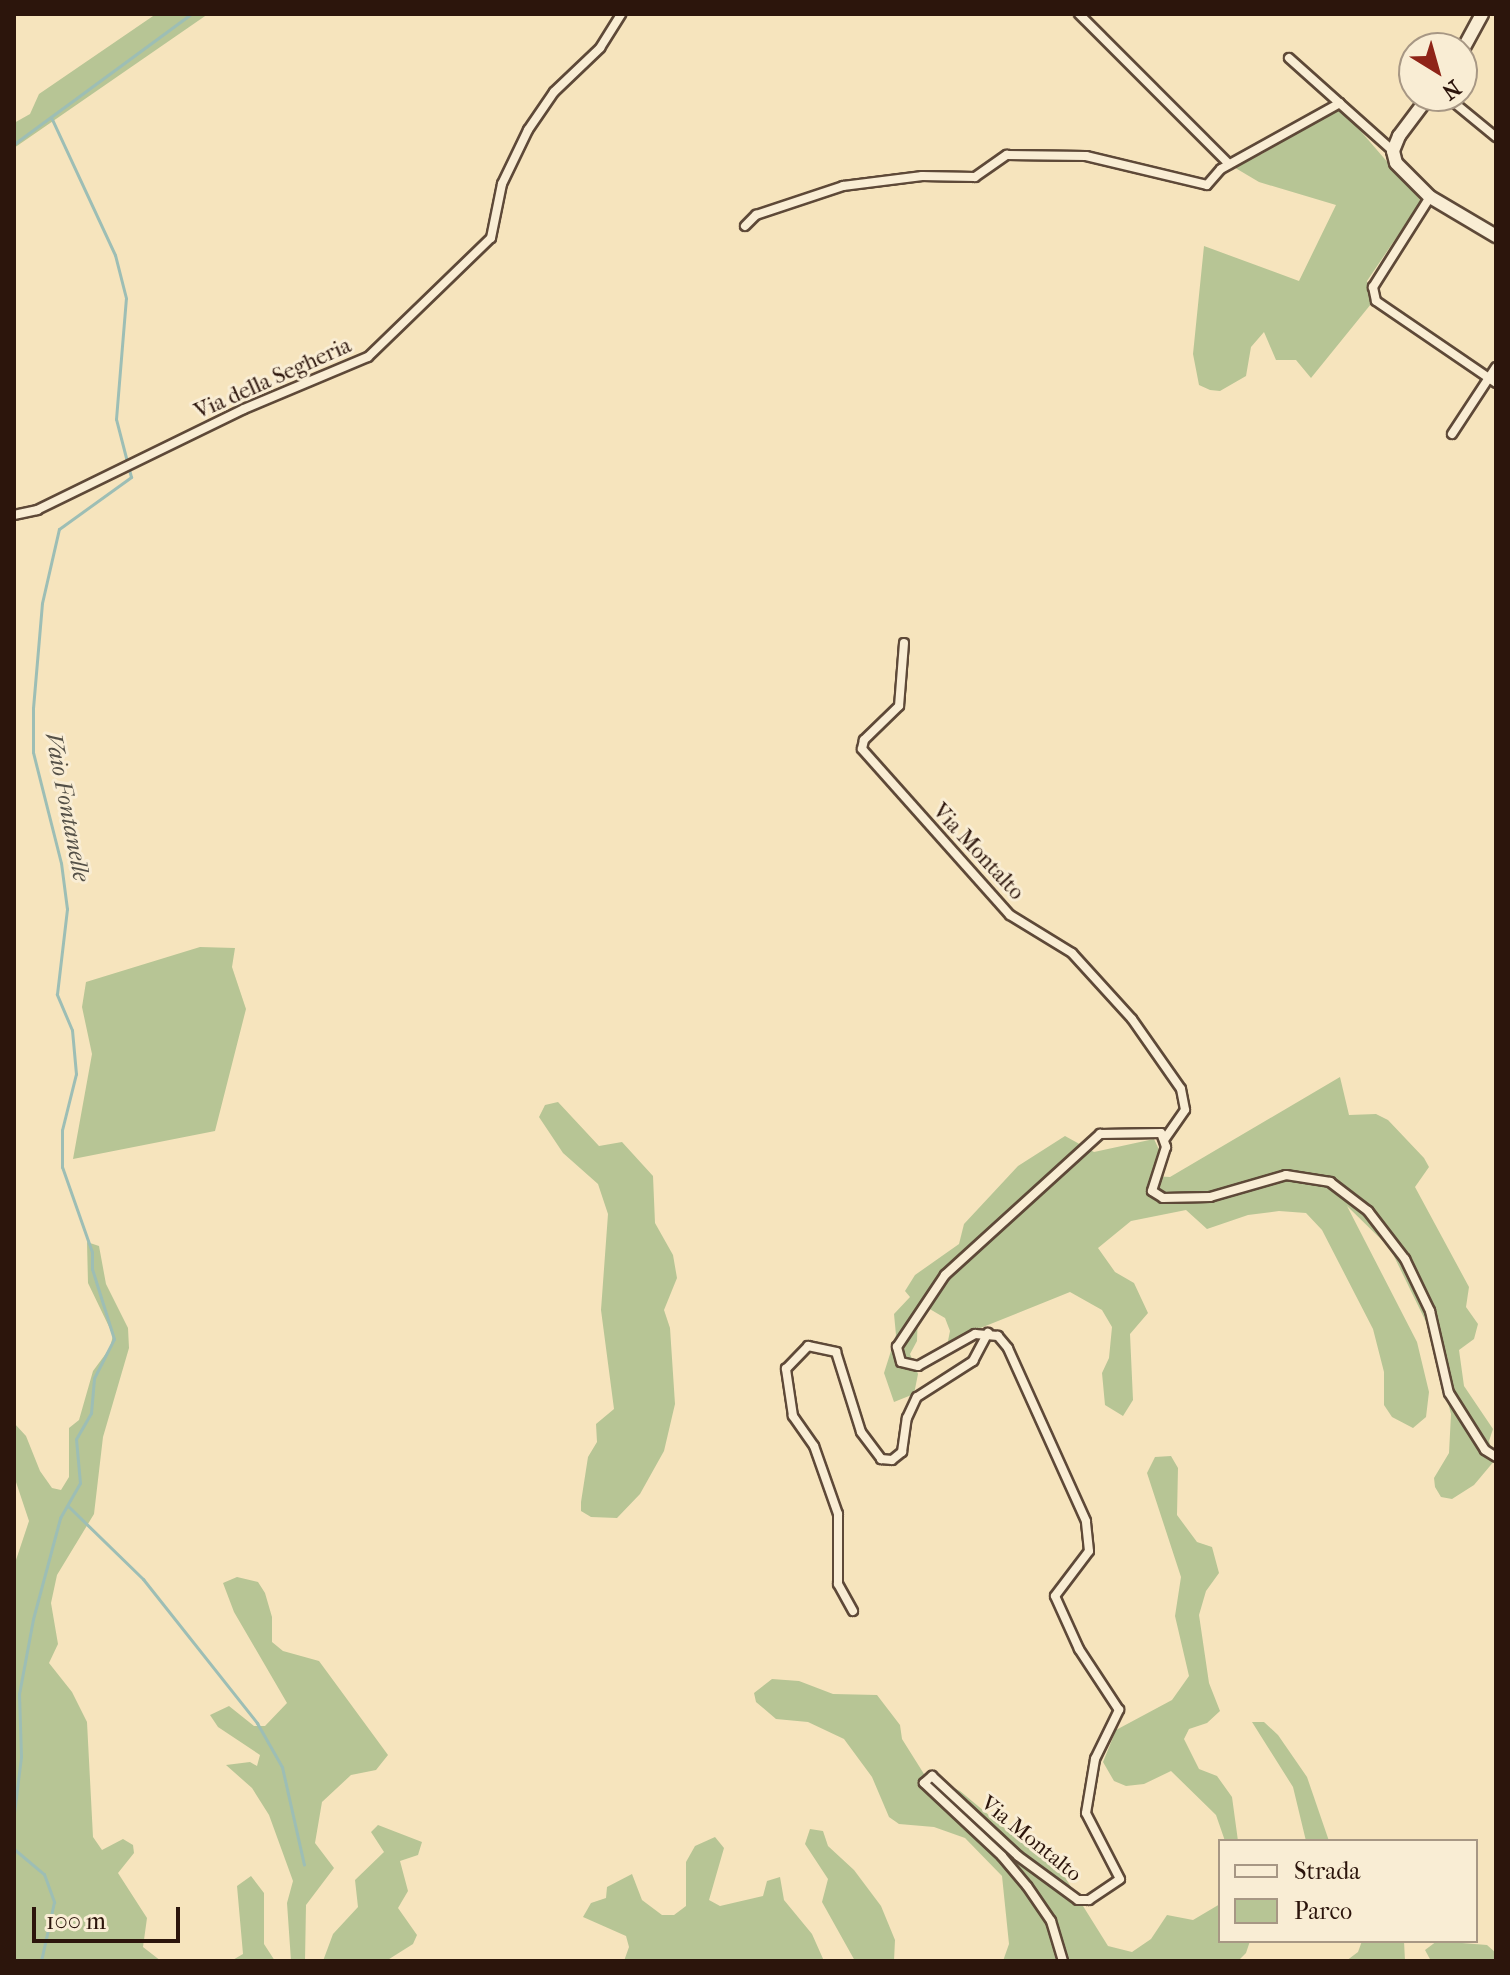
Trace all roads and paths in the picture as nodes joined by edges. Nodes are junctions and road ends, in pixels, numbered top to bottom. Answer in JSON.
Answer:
{"nodes":[{"id":1,"x":621,"y":14,"type":"edge"},
{"id":2,"x":1079,"y":14,"type":"edge"},
{"id":3,"x":1482,"y":14,"type":"edge"},
{"id":4,"x":1472,"y":32,"type":"edge"},
{"id":5,"x":1289,"y":58,"type":"dead end"},
{"id":6,"x":1340,"y":103,"type":"junction"},
{"id":7,"x":1419,"y":112,"type":"edge"},
{"id":8,"x":1466,"y":112,"type":"edge"},
{"id":9,"x":1496,"y":137,"type":"edge"},
{"id":10,"x":1393,"y":151,"type":"junction"},
{"id":11,"x":1229,"y":164,"type":"junction"},
{"id":12,"x":1430,"y":197,"type":"junction"},
{"id":13,"x":745,"y":226,"type":"dead end"},
{"id":14,"x":1496,"y":236,"type":"edge"},
{"id":15,"x":1496,"y":367,"type":"edge"},
{"id":16,"x":1492,"y":381,"type":"edge"},
{"id":17,"x":1452,"y":434,"type":"dead end"},
{"id":18,"x":14,"y":515,"type":"edge"},
{"id":19,"x":904,"y":643,"type":"dead end"},
{"id":20,"x":1165,"y":1139,"type":"junction"},
{"id":21,"x":988,"y":1333,"type":"junction"},
{"id":22,"x":1496,"y":1457,"type":"edge"},
{"id":23,"x":853,"y":1611,"type":"dead end"},
{"id":24,"x":1063,"y":1961,"type":"edge"}],
"edges":[{"from":1,"to":18,"type":"street","name":"Via della Segheria"},
{"from":2,"to":11,"type":"street"},
{"from":3,"to":4,"type":"street"},
{"from":5,"to":6,"type":"street"},
{"from":6,"to":10,"type":"street"},
{"from":6,"to":11,"type":"street"},
{"from":7,"to":10,"type":"street"},
{"from":8,"to":9,"type":"street"},
{"from":10,"to":12,"type":"street"},
{"from":11,"to":13,"type":"street"},
{"from":12,"to":14,"type":"street"},
{"from":12,"to":16,"type":"street"},
{"from":15,"to":16,"type":"street"},
{"from":16,"to":17,"type":"street"},
{"from":19,"to":20,"type":"street","name":"Via Montalto"},
{"from":20,"to":21,"type":"street"},
{"from":20,"to":22,"type":"street","name":"Via Montalto"},
{"from":21,"to":23,"type":"street"},
{"from":21,"to":24,"type":"street","name":"Via Montalto"}]}
